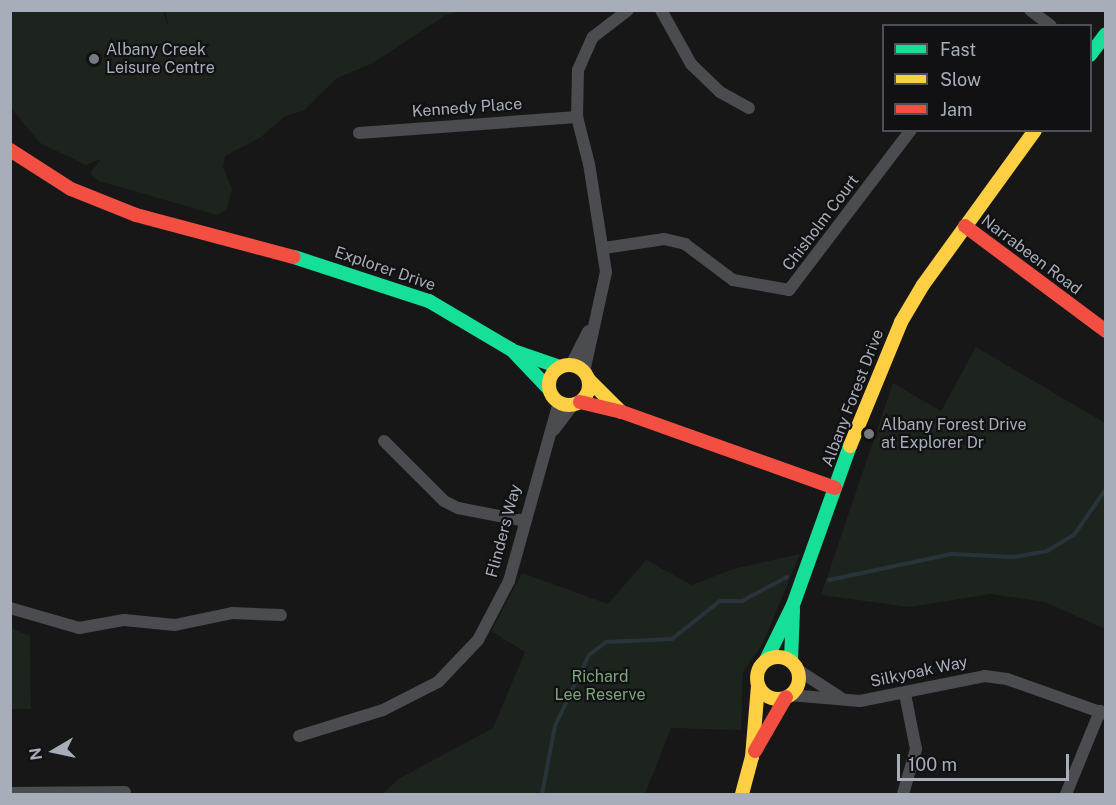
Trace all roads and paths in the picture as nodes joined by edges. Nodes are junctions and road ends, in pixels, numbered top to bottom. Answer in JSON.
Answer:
{"nodes":[{"id":1,"x":628,"y":10,"type":"edge"},
{"id":2,"x":661,"y":10,"type":"edge"},
{"id":3,"x":1030,"y":10,"type":"edge"},
{"id":4,"x":1048,"y":24,"type":"edge"},
{"id":5,"x":1106,"y":34,"type":"edge"},
{"id":6,"x":1092,"y":54,"type":"edge"},
{"id":7,"x":749,"y":108,"type":"dead end"},
{"id":8,"x":577,"y":117,"type":"junction"},
{"id":9,"x":909,"y":132,"type":"edge"},
{"id":10,"x":1034,"y":132,"type":"edge"},
{"id":11,"x":359,"y":133,"type":"dead end"},
{"id":12,"x":10,"y":135,"type":"edge"},
{"id":13,"x":10,"y":150,"type":"edge"},
{"id":14,"x":965,"y":226,"type":"junction"},
{"id":15,"x":237,"y":240,"type":"junction"},
{"id":16,"x":604,"y":249,"type":"junction"},
{"id":17,"x":593,"y":323,"type":"junction"},
{"id":18,"x":1106,"y":331,"type":"edge"},
{"id":19,"x":512,"y":350,"type":"junction"},
{"id":20,"x":566,"y":366,"type":"junction"},
{"id":21,"x":586,"y":376,"type":"junction"},
{"id":22,"x":549,"y":389,"type":"junction"},
{"id":23,"x":559,"y":402,"type":"junction"},
{"id":24,"x":577,"y":403,"type":"junction"},
{"id":25,"x":622,"y":412,"type":"junction"},
{"id":26,"x":549,"y":436,"type":"junction"},
{"id":27,"x":384,"y":441,"type":"dead end"},
{"id":28,"x":835,"y":489,"type":"junction"},
{"id":29,"x":525,"y":521,"type":"junction"},
{"id":30,"x":793,"y":604,"type":"junction"},
{"id":31,"x":10,"y":608,"type":"edge"},
{"id":32,"x":281,"y":615,"type":"dead end"},
{"id":33,"x":766,"y":660,"type":"junction"},
{"id":34,"x":794,"y":665,"type":"junction"},
{"id":35,"x":758,"y":685,"type":"junction"},
{"id":36,"x":905,"y":694,"type":"junction"},
{"id":37,"x":788,"y":696,"type":"junction"},
{"id":38,"x":842,"y":699,"type":"junction"},
{"id":39,"x":1103,"y":712,"type":"edge"},
{"id":40,"x":299,"y":736,"type":"dead end"},
{"id":41,"x":752,"y":757,"type":"junction"},
{"id":42,"x":125,"y":792,"type":"dead end"},
{"id":43,"x":10,"y":793,"type":"edge"},
{"id":44,"x":742,"y":795,"type":"edge"},
{"id":45,"x":903,"y":795,"type":"edge"},
{"id":46,"x":1066,"y":795,"type":"edge"}],
"edges":[{"from":1,"to":8,"type":"street"},
{"from":2,"to":7,"type":"street"},
{"from":3,"to":4,"type":"street"},
{"from":5,"to":6,"type":"street"},
{"from":8,"to":11,"type":"street","name":"Kennedy Place"},
{"from":8,"to":16,"type":"street"},
{"from":9,"to":16,"type":"street","name":"Chisholm Court"},
{"from":10,"to":14,"type":"street","name":"Albany Forest Drive"},
{"from":12,"to":15,"type":"street","name":"Explorer Drive"},
{"from":13,"to":15,"type":"street","name":"Explorer Drive"},
{"from":14,"to":18,"type":"street","name":"Narrabeen Road"},
{"from":14,"to":28,"type":"street","name":"Albany Forest Drive"},
{"from":15,"to":19,"type":"street","name":"Explorer Drive"},
{"from":16,"to":17,"type":"street"},
{"from":17,"to":20,"type":"street"},
{"from":17,"to":21,"type":"street"},
{"from":19,"to":20,"type":"street","name":"Explorer Drive"},
{"from":19,"to":22,"type":"street","name":"Explorer Drive"},
{"from":20,"to":21,"type":"street"},
{"from":20,"to":22,"type":"street"},
{"from":21,"to":24,"type":"street"},
{"from":21,"to":25,"type":"street"},
{"from":22,"to":23,"type":"street"},
{"from":23,"to":24,"type":"street"},
{"from":23,"to":26,"type":"street","name":"Flinders Way"},
{"from":24,"to":25,"type":"street"},
{"from":24,"to":26,"type":"street","name":"Flinders Way"},
{"from":25,"to":28,"type":"street"},
{"from":26,"to":29,"type":"street","name":"Flinders Way"},
{"from":27,"to":29,"type":"street"},
{"from":28,"to":30,"type":"street","name":"Albany Forest Drive"},
{"from":29,"to":40,"type":"street","name":"Flinders Way"},
{"from":30,"to":33,"type":"street","name":"Albany Forest Drive"},
{"from":30,"to":34,"type":"street","name":"Albany Forest Drive"},
{"from":31,"to":32,"type":"street"},
{"from":33,"to":34,"type":"street"},
{"from":33,"to":35,"type":"street"},
{"from":34,"to":37,"type":"street"},
{"from":34,"to":38,"type":"street"},
{"from":35,"to":37,"type":"street"},
{"from":35,"to":41,"type":"street"},
{"from":36,"to":38,"type":"street","name":"Silkyoak Way"},
{"from":36,"to":39,"type":"street","name":"Silkyoak Way"},
{"from":36,"to":45,"type":"street"},
{"from":37,"to":38,"type":"street","name":"Silkyoak Way"},
{"from":37,"to":41,"type":"street"},
{"from":39,"to":46,"type":"street"},
{"from":41,"to":44,"type":"street"},
{"from":42,"to":43,"type":"street"}]}
